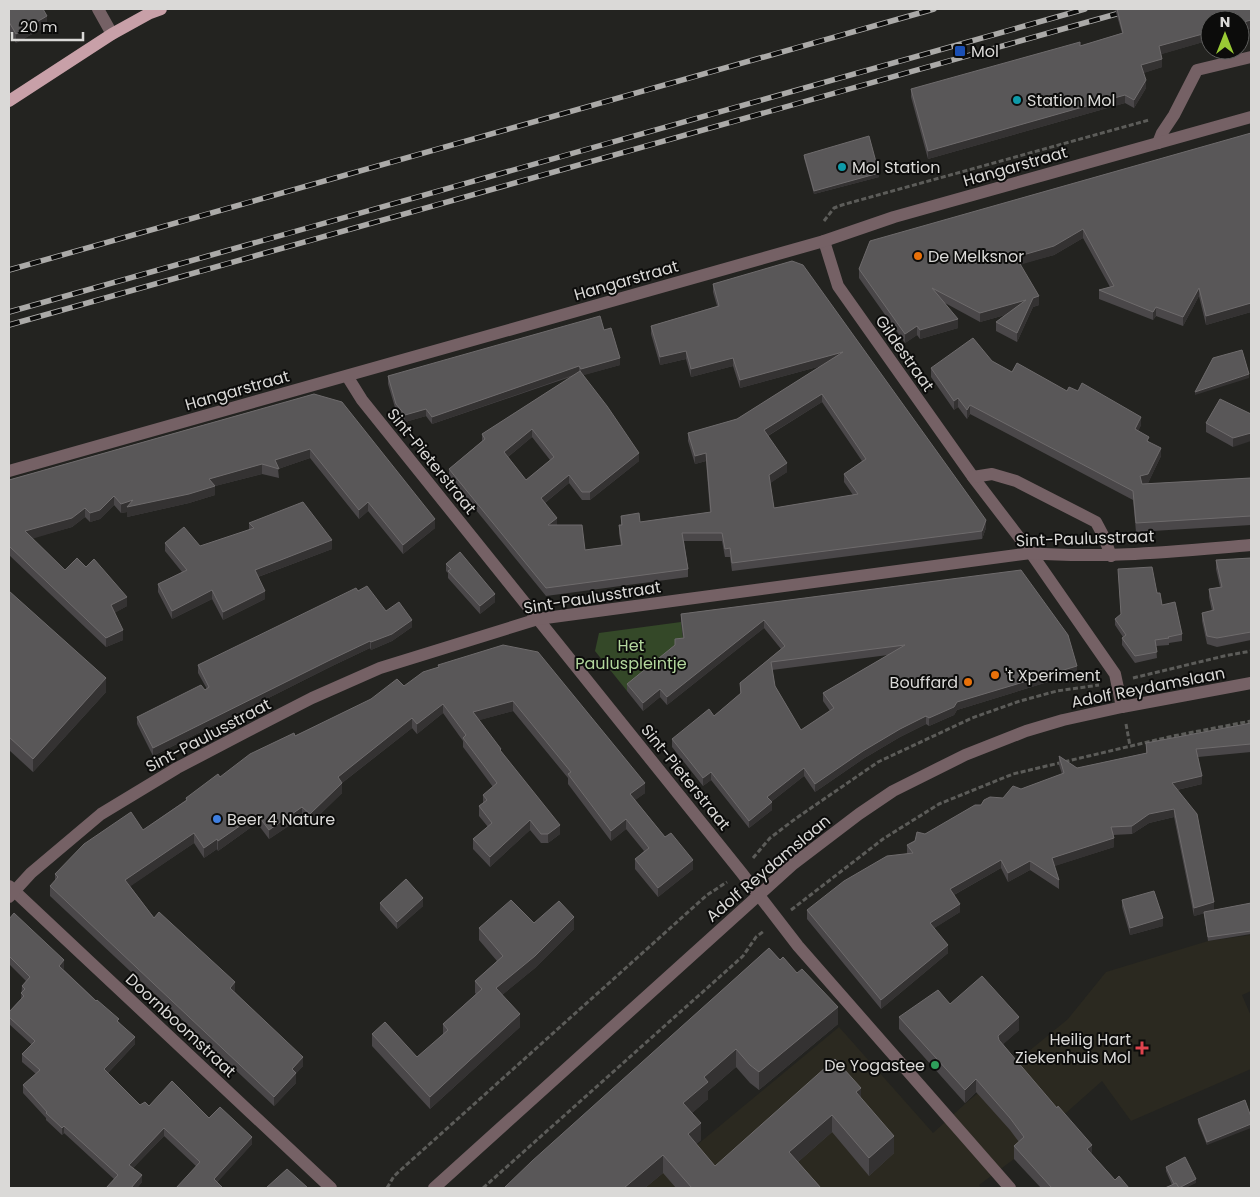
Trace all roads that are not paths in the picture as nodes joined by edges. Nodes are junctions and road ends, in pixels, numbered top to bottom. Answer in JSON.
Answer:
{"nodes":[{"id":1,"x":98,"y":9,"type":"edge"},
{"id":2,"x":161,"y":9,"type":"edge"},
{"id":3,"x":112,"y":34,"type":"junction"},
{"id":4,"x":1251,"y":57,"type":"edge"},
{"id":5,"x":9,"y":101,"type":"edge"},
{"id":6,"x":1251,"y":117,"type":"edge"},
{"id":7,"x":1158,"y":143,"type":"junction"},
{"id":8,"x":824,"y":241,"type":"junction"},
{"id":9,"x":347,"y":376,"type":"junction"},
{"id":10,"x":9,"y":471,"type":"edge"},
{"id":11,"x":973,"y":477,"type":"junction"},
{"id":12,"x":1251,"y":546,"type":"edge"},
{"id":13,"x":1030,"y":554,"type":"junction"},
{"id":14,"x":1111,"y":556,"type":"junction"},
{"id":15,"x":538,"y":619,"type":"junction"},
{"id":16,"x":1251,"y":683,"type":"edge"},
{"id":17,"x":1122,"y":706,"type":"junction"},
{"id":18,"x":11,"y":891,"type":"edge"},
{"id":19,"x":758,"y":895,"type":"junction"},
{"id":20,"x":331,"y":1188,"type":"edge"},
{"id":21,"x":434,"y":1188,"type":"edge"},
{"id":22,"x":1010,"y":1188,"type":"edge"}],
"edges":[{"from":1,"to":3,"type":"street"},
{"from":2,"to":3,"type":"main road"},
{"from":3,"to":5,"type":"main road"},
{"from":4,"to":7,"type":"street"},
{"from":6,"to":7,"type":"street","name":"Hangarstraat"},
{"from":7,"to":8,"type":"street","name":"Hangarstraat"},
{"from":8,"to":9,"type":"street","name":"Hangarstraat"},
{"from":8,"to":11,"type":"street","name":"Gildestraat"},
{"from":9,"to":10,"type":"street","name":"Hangarstraat"},
{"from":9,"to":15,"type":"street","name":"Sint-Pieterstraat"},
{"from":11,"to":13,"type":"street","name":"Gildestraat"},
{"from":11,"to":14,"type":"street"},
{"from":12,"to":14,"type":"street","name":"Sint-Paulusstraat"},
{"from":13,"to":14,"type":"street","name":"Sint-Paulusstraat"},
{"from":13,"to":15,"type":"street","name":"Sint-Paulusstraat"},
{"from":13,"to":17,"type":"street","name":"Gildestraat"},
{"from":15,"to":18,"type":"street","name":"Sint-Paulusstraat"},
{"from":15,"to":19,"type":"street","name":"Sint-Pieterstraat"},
{"from":16,"to":17,"type":"street","name":"Adolf Reydamslaan"},
{"from":17,"to":19,"type":"street","name":"Adolf Reydamslaan"},
{"from":18,"to":20,"type":"street","name":"Doornboomstraat"},
{"from":19,"to":21,"type":"street","name":"Adolf Reydamslaan"},
{"from":19,"to":22,"type":"street","name":"Sint-Pieterstraat"}]}
